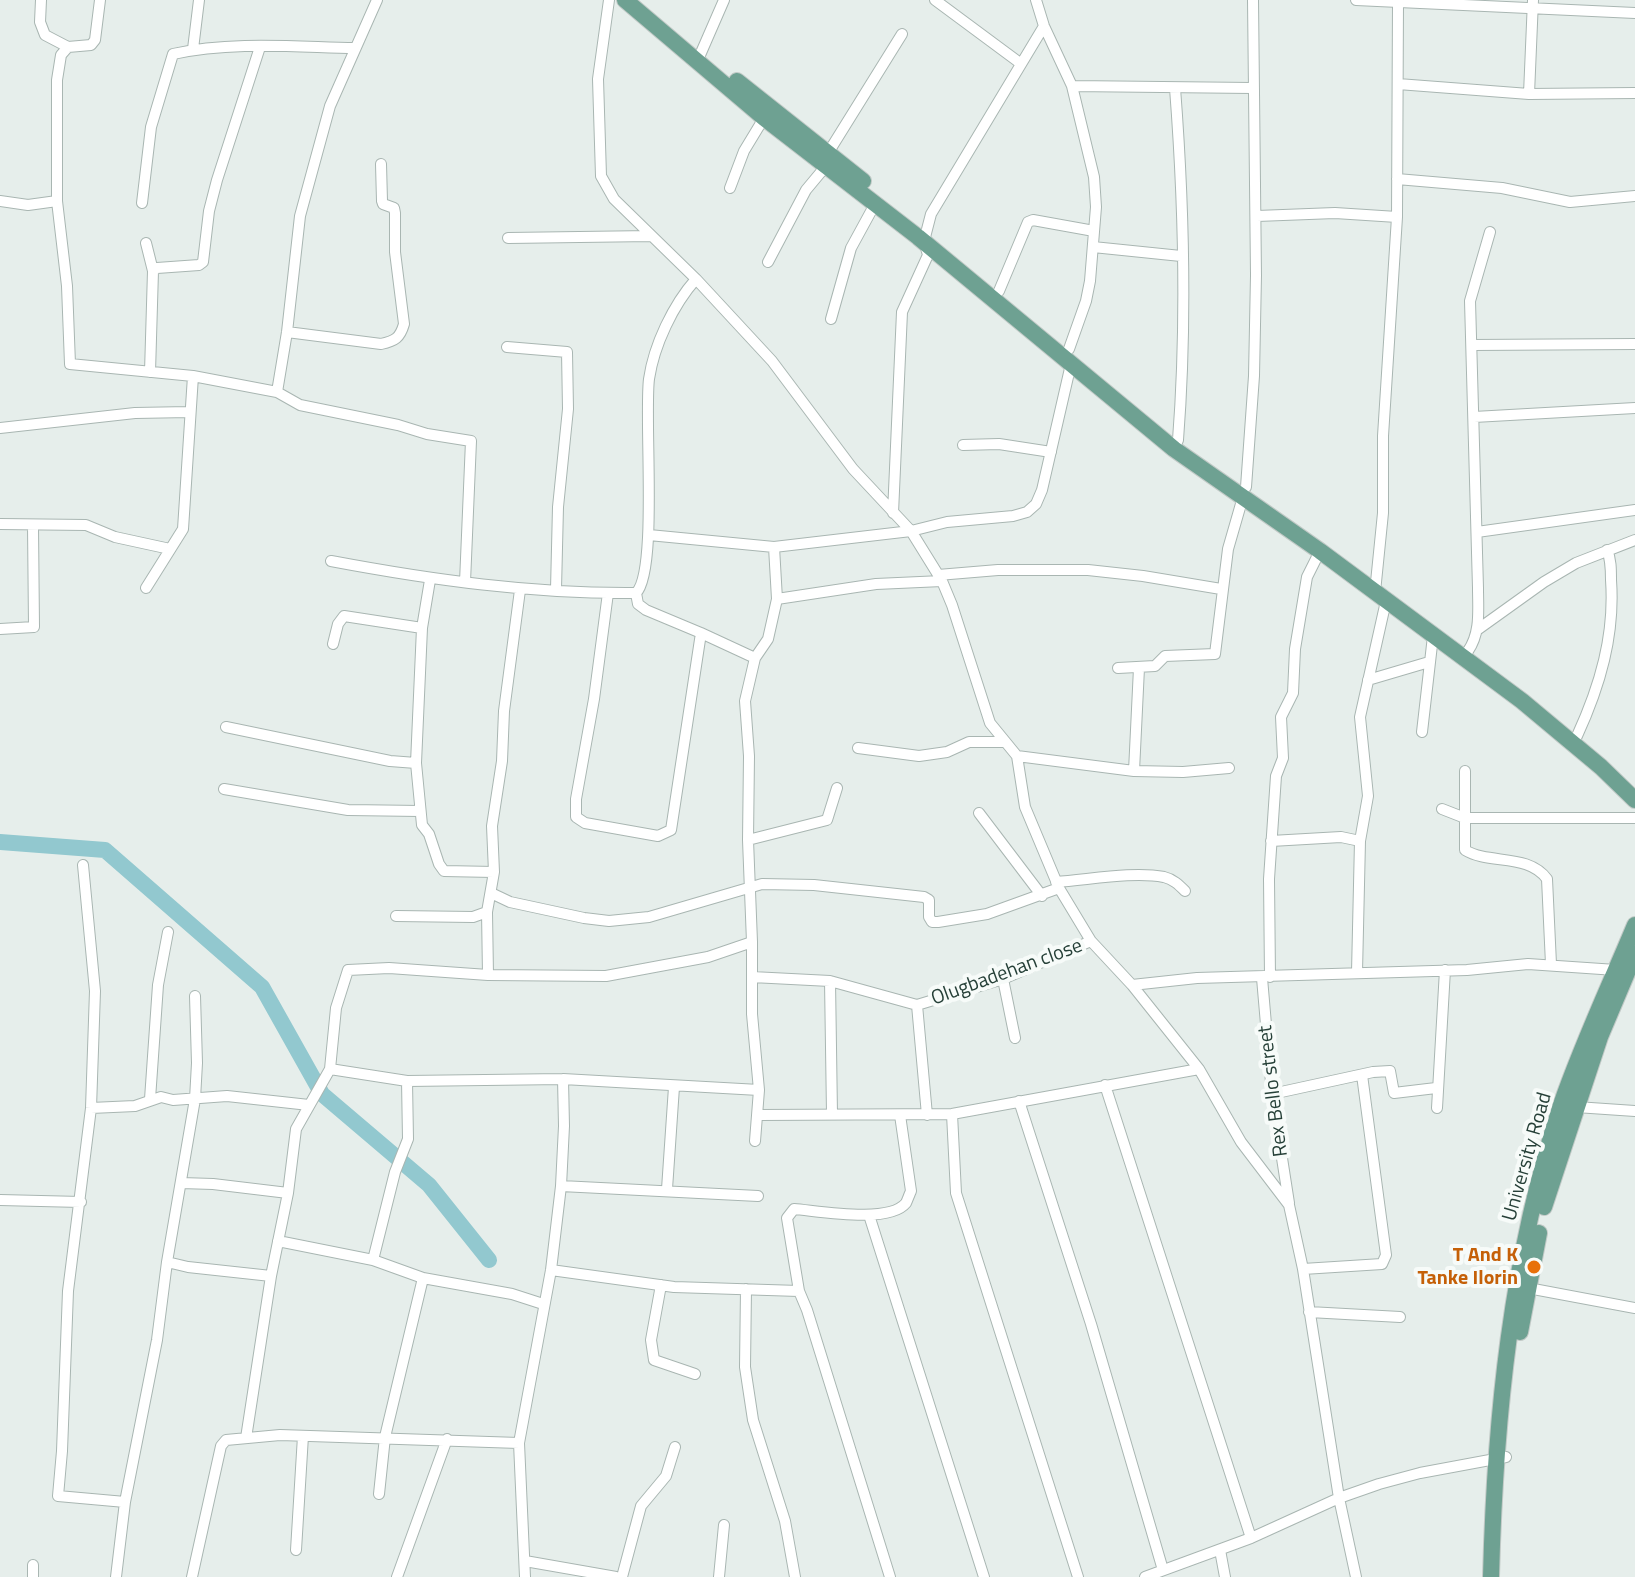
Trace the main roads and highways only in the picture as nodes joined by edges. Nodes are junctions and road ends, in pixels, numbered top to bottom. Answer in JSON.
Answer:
{"nodes":[{"id":1,"x":625,"y":0,"type":"edge"},
{"id":2,"x":642,"y":0,"type":"edge"},
{"id":3,"x":700,"y":57,"type":"junction"},
{"id":4,"x":827,"y":160,"type":"junction"},
{"id":5,"x":926,"y":237,"type":"junction"},
{"id":6,"x":1070,"y":357,"type":"junction"},
{"id":7,"x":1245,"y":492,"type":"junction"},
{"id":8,"x":1380,"y":592,"type":"junction"},
{"id":9,"x":1635,"y":787,"type":"edge"},
{"id":10,"x":1635,"y":800,"type":"edge"},
{"id":11,"x":1635,"y":925,"type":"edge"},
{"id":12,"x":1635,"y":954,"type":"edge"},
{"id":13,"x":1501,"y":1458,"type":"junction"},
{"id":14,"x":1491,"y":1577,"type":"edge"},
{"id":15,"x":1500,"y":1577,"type":"edge"}],
"edges":[{"from":1,"to":3,"type":"main road"},
{"from":2,"to":3,"type":"main road"},
{"from":3,"to":4,"type":"main road"},
{"from":3,"to":4,"type":"main road"},
{"from":4,"to":5,"type":"main road"},
{"from":4,"to":5,"type":"main road"},
{"from":5,"to":6,"type":"main road"},
{"from":5,"to":6,"type":"main road"},
{"from":6,"to":7,"type":"main road"},
{"from":7,"to":8,"type":"main road"},
{"from":7,"to":8,"type":"main road"},
{"from":8,"to":9,"type":"main road"},
{"from":8,"to":10,"type":"main road"},
{"from":11,"to":13,"type":"main road","name":"University Road"},
{"from":12,"to":13,"type":"main road","name":"University Road"},
{"from":13,"to":14,"type":"main road","name":"University Road"},
{"from":13,"to":15,"type":"main road","name":"University Road"}]}
